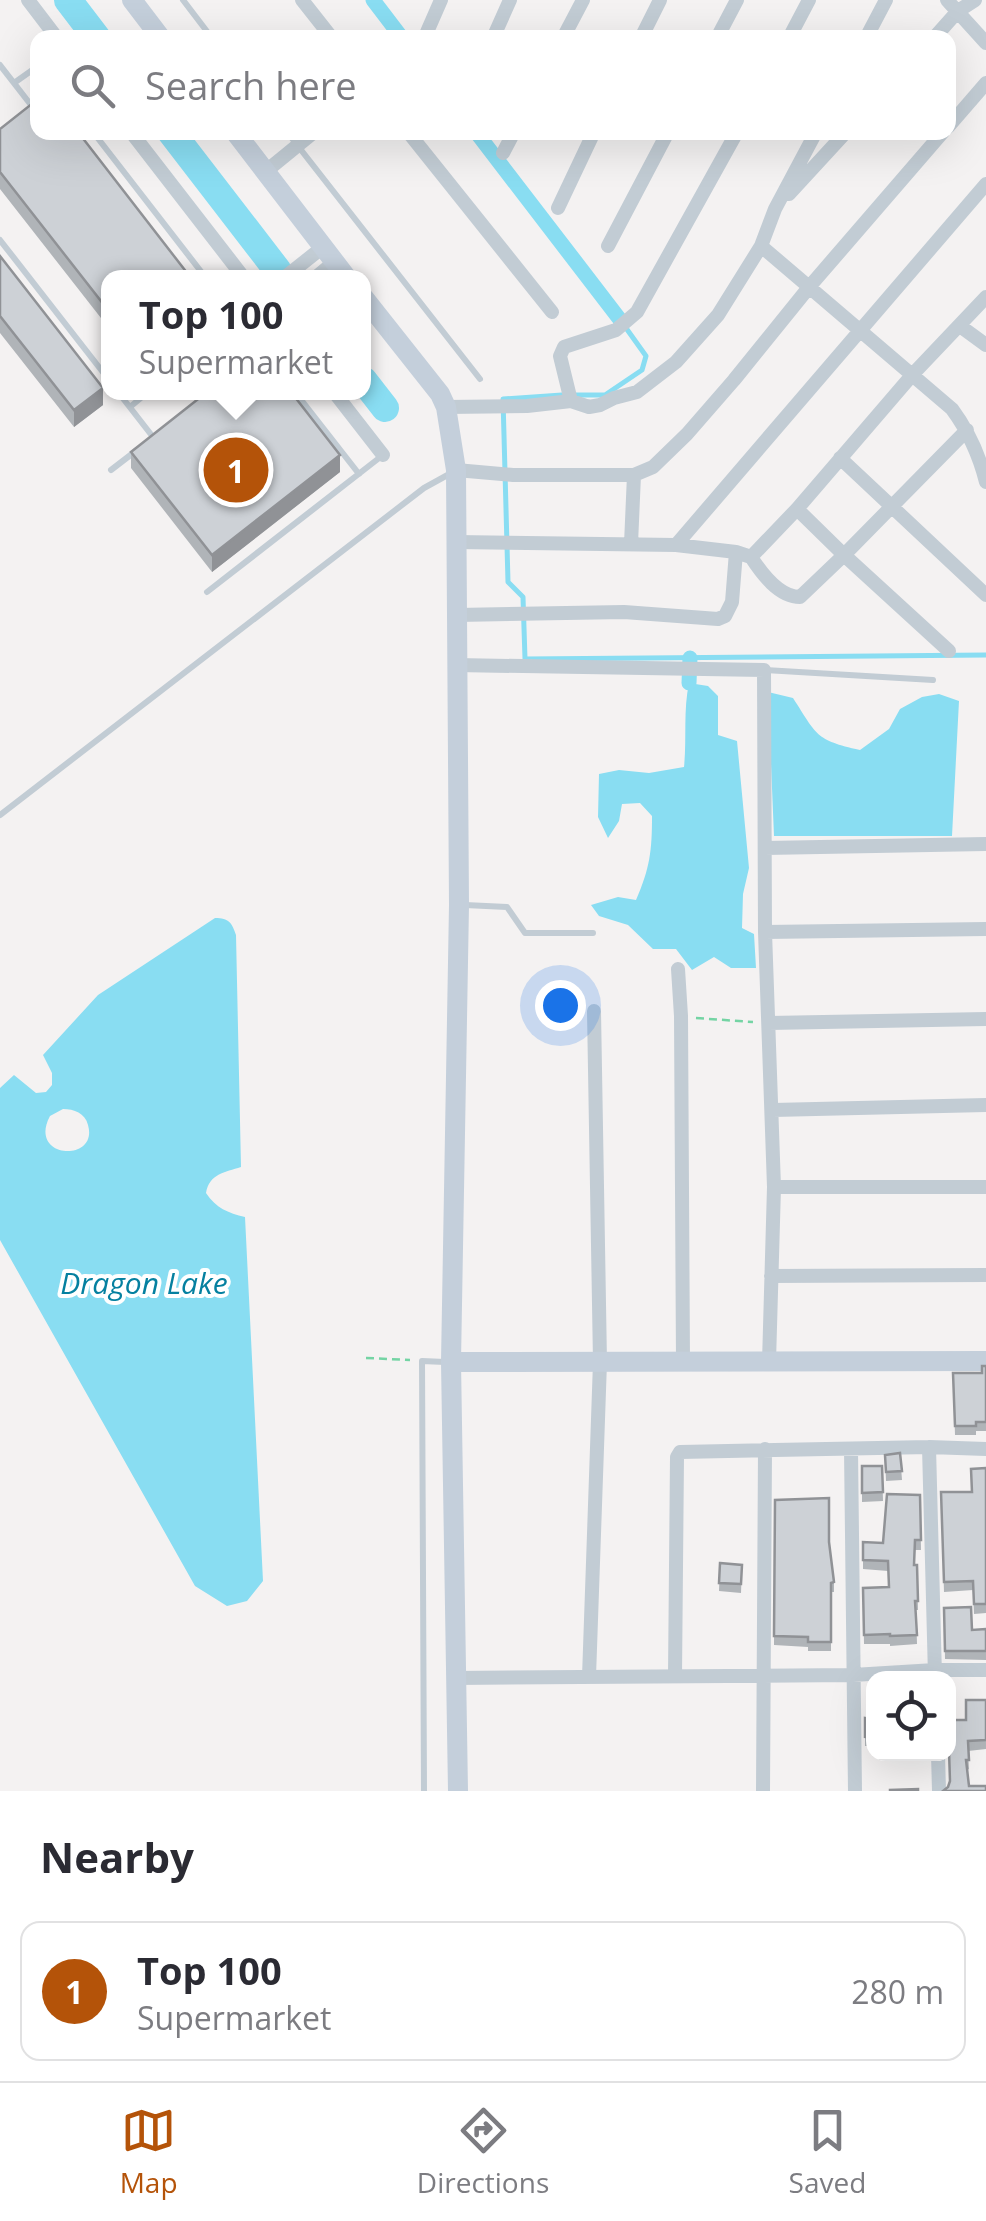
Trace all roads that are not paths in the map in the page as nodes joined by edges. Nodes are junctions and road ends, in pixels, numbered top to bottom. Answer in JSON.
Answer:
{"nodes":[{"id":1,"x":28,"y":0,"type":"edge"},
{"id":2,"x":132,"y":0,"type":"edge"},
{"id":3,"x":183,"y":0,"type":"edge"},
{"id":4,"x":302,"y":0,"type":"edge"},
{"id":5,"x":441,"y":0,"type":"edge"},
{"id":6,"x":510,"y":0,"type":"edge"},
{"id":7,"x":582,"y":0,"type":"edge"},
{"id":8,"x":660,"y":0,"type":"edge"},
{"id":9,"x":737,"y":0,"type":"edge"},
{"id":10,"x":809,"y":0,"type":"edge"},
{"id":11,"x":886,"y":0,"type":"edge"},
{"id":12,"x":974,"y":0,"type":"edge"},
{"id":13,"x":953,"y":6,"type":"edge"},
{"id":14,"x":51,"y":30,"type":"edge"},
{"id":15,"x":156,"y":30,"type":"edge"},
{"id":16,"x":206,"y":30,"type":"edge"},
{"id":17,"x":326,"y":30,"type":"edge"},
{"id":18,"x":428,"y":30,"type":"edge"},
{"id":19,"x":497,"y":30,"type":"edge"},
{"id":20,"x":567,"y":30,"type":"edge"},
{"id":21,"x":645,"y":30,"type":"edge"},
{"id":22,"x":721,"y":30,"type":"edge"},
{"id":23,"x":793,"y":30,"type":"edge"},
{"id":24,"x":870,"y":30,"type":"edge"},
{"id":25,"x":939,"y":30,"type":"edge"},
{"id":26,"x":986,"y":42,"type":"edge"},
{"id":27,"x":0,"y":65,"type":"edge"},
{"id":28,"x":30,"y":72,"type":"edge"},
{"id":29,"x":14,"y":84,"type":"junction"},
{"id":30,"x":986,"y":84,"type":"edge"},
{"id":31,"x":30,"y":104,"type":"edge"},
{"id":32,"x":956,"y":118,"type":"edge"},
{"id":33,"x":99,"y":140,"type":"edge"},
{"id":34,"x":137,"y":140,"type":"edge"},
{"id":35,"x":241,"y":140,"type":"edge"},
{"id":36,"x":293,"y":140,"type":"edge"},
{"id":37,"x":304,"y":140,"type":"edge"},
{"id":38,"x":414,"y":140,"type":"edge"},
{"id":39,"x":510,"y":140,"type":"edge"},
{"id":40,"x":590,"y":140,"type":"edge"},
{"id":41,"x":664,"y":140,"type":"edge"},
{"id":42,"x":733,"y":140,"type":"edge"},
{"id":43,"x":812,"y":140,"type":"edge"},
{"id":44,"x":839,"y":140,"type":"edge"},
{"id":45,"x":937,"y":140,"type":"edge"},
{"id":46,"x":297,"y":146,"type":"junction"},
{"id":47,"x":503,"y":153,"type":"dead end"},
{"id":48,"x":265,"y":172,"type":"junction"},
{"id":49,"x":986,"y":184,"type":"edge"},
{"id":50,"x":558,"y":208,"type":"dead end"},
{"id":51,"x":775,"y":209,"type":"junction"},
{"id":52,"x":0,"y":240,"type":"edge"},
{"id":53,"x":608,"y":246,"type":"dead end"},
{"id":54,"x":760,"y":246,"type":"junction"},
{"id":55,"x":334,"y":262,"type":"edge"},
{"id":56,"x":200,"y":270,"type":"edge"},
{"id":57,"x":238,"y":270,"type":"edge"},
{"id":58,"x":309,"y":270,"type":"edge"},
{"id":59,"x":810,"y":286,"type":"junction"},
{"id":60,"x":986,"y":297,"type":"edge"},
{"id":61,"x":371,"y":307,"type":"edge"},
{"id":62,"x":552,"y":312,"type":"dead end"},
{"id":63,"x":960,"y":326,"type":"junction"},
{"id":64,"x":860,"y":329,"type":"junction"},
{"id":65,"x":986,"y":345,"type":"edge"},
{"id":66,"x":101,"y":371,"type":"edge"},
{"id":67,"x":913,"y":374,"type":"junction"},
{"id":68,"x":480,"y":378,"type":"dead end"},
{"id":69,"x":570,"y":396,"type":"junction"},
{"id":70,"x":124,"y":400,"type":"edge"},
{"id":71,"x":138,"y":400,"type":"edge"},
{"id":72,"x":301,"y":400,"type":"edge"},
{"id":73,"x":340,"y":400,"type":"edge"},
{"id":74,"x":130,"y":407,"type":"junction"},
{"id":75,"x":446,"y":407,"type":"junction"},
{"id":76,"x":168,"y":426,"type":"edge"},
{"id":77,"x":967,"y":430,"type":"junction"},
{"id":78,"x":153,"y":437,"type":"junction"},
{"id":79,"x":383,"y":455,"type":"joint"},
{"id":80,"x":840,"y":458,"type":"junction"},
{"id":81,"x":111,"y":470,"type":"dead end"},
{"id":82,"x":456,"y":470,"type":"junction"},
{"id":83,"x":358,"y":474,"type":"junction"},
{"id":84,"x":634,"y":474,"type":"junction"},
{"id":85,"x":986,"y":482,"type":"edge"},
{"id":86,"x":891,"y":505,"type":"junction"},
{"id":87,"x":797,"y":510,"type":"junction"},
{"id":88,"x":456,"y":542,"type":"junction"},
{"id":89,"x":631,"y":544,"type":"junction"},
{"id":90,"x":676,"y":545,"type":"junction"},
{"id":91,"x":736,"y":552,"type":"junction"},
{"id":92,"x":844,"y":555,"type":"junction"},
{"id":93,"x":752,"y":556,"type":"junction"},
{"id":94,"x":207,"y":592,"type":"dead end"},
{"id":95,"x":986,"y":595,"type":"edge"},
{"id":96,"x":456,"y":614,"type":"junction"},
{"id":97,"x":950,"y":651,"type":"dead end"},
{"id":98,"x":456,"y":665,"type":"junction"},
{"id":99,"x":764,"y":670,"type":"junction"},
{"id":100,"x":933,"y":680,"type":"dead end"},
{"id":101,"x":0,"y":815,"type":"edge"},
{"id":102,"x":986,"y":844,"type":"edge"},
{"id":103,"x":765,"y":848,"type":"junction"},
{"id":104,"x":459,"y":904,"type":"junction"},
{"id":105,"x":986,"y":929,"type":"edge"},
{"id":106,"x":765,"y":932,"type":"junction"},
{"id":107,"x":593,"y":933,"type":"dead end"},
{"id":108,"x":678,"y":968,"type":"dead end"},
{"id":109,"x":594,"y":1011,"type":"dead end"},
{"id":110,"x":986,"y":1019,"type":"edge"},
{"id":111,"x":769,"y":1023,"type":"junction"},
{"id":112,"x":986,"y":1105,"type":"edge"},
{"id":113,"x":773,"y":1110,"type":"junction"},
{"id":114,"x":774,"y":1188,"type":"junction"},
{"id":115,"x":986,"y":1188,"type":"edge"},
{"id":116,"x":986,"y":1275,"type":"edge"},
{"id":117,"x":772,"y":1276,"type":"junction"},
{"id":118,"x":451,"y":1362,"type":"junction"},
{"id":119,"x":600,"y":1362,"type":"junction"},
{"id":120,"x":682,"y":1362,"type":"junction"},
{"id":121,"x":769,"y":1362,"type":"junction"},
{"id":122,"x":986,"y":1362,"type":"edge"},
{"id":123,"x":929,"y":1447,"type":"junction"},
{"id":124,"x":764,"y":1449,"type":"junction"},
{"id":125,"x":851,"y":1449,"type":"junction"},
{"id":126,"x":986,"y":1449,"type":"edge"},
{"id":127,"x":986,"y":1670,"type":"edge"},
{"id":128,"x":935,"y":1671,"type":"edge"},
{"id":129,"x":956,"y":1672,"type":"edge"},
{"id":130,"x":853,"y":1675,"type":"junction"},
{"id":131,"x":866,"y":1675,"type":"edge"},
{"id":132,"x":675,"y":1676,"type":"junction"},
{"id":133,"x":765,"y":1676,"type":"junction"},
{"id":134,"x":454,"y":1678,"type":"junction"},
{"id":135,"x":590,"y":1678,"type":"junction"},
{"id":136,"x":938,"y":1761,"type":"edge"},
{"id":137,"x":424,"y":1791,"type":"edge"},
{"id":138,"x":458,"y":1791,"type":"edge"},
{"id":139,"x":763,"y":1791,"type":"edge"},
{"id":140,"x":855,"y":1791,"type":"edge"},
{"id":141,"x":939,"y":1791,"type":"edge"}],
"edges":[{"from":1,"to":14,"type":"street"},
{"from":2,"to":15,"type":"main road"},
{"from":3,"to":16,"type":"lane"},
{"from":4,"to":17,"type":"street"},
{"from":5,"to":18,"type":"street"},
{"from":6,"to":19,"type":"street"},
{"from":7,"to":20,"type":"street"},
{"from":8,"to":21,"type":"street"},
{"from":9,"to":22,"type":"street"},
{"from":10,"to":23,"type":"street"},
{"from":11,"to":24,"type":"street"},
{"from":12,"to":13,"type":"street"},
{"from":13,"to":25,"type":"street"},
{"from":13,"to":26,"type":"street"},
{"from":27,"to":29,"type":"lane"},
{"from":28,"to":29,"type":"lane"},
{"from":29,"to":31,"type":"lane"},
{"from":30,"to":32,"type":"street"},
{"from":33,"to":56,"type":"lane"},
{"from":34,"to":57,"type":"street"},
{"from":35,"to":48,"type":"main road"},
{"from":36,"to":46,"type":"lane"},
{"from":37,"to":46,"type":"street"},
{"from":38,"to":62,"type":"street"},
{"from":39,"to":47,"type":"street"},
{"from":40,"to":50,"type":"street"},
{"from":41,"to":53,"type":"street"},
{"from":42,"to":69,"type":"street"},
{"from":43,"to":51,"type":"street"},
{"from":44,"to":51,"type":"street"},
{"from":45,"to":59,"type":"street"},
{"from":46,"to":48,"type":"street"},
{"from":46,"to":68,"type":"lane"},
{"from":48,"to":55,"type":"main road"},
{"from":49,"to":64,"type":"street"},
{"from":51,"to":54,"type":"street"},
{"from":52,"to":66,"type":"lane"},
{"from":54,"to":59,"type":"street"},
{"from":54,"to":69,"type":"street"},
{"from":55,"to":58,"type":"street"},
{"from":59,"to":64,"type":"street"},
{"from":59,"to":84,"type":"street"},
{"from":60,"to":63,"type":"street"},
{"from":61,"to":75,"type":"main road"},
{"from":63,"to":65,"type":"street"},
{"from":63,"to":67,"type":"street"},
{"from":64,"to":67,"type":"street"},
{"from":64,"to":90,"type":"street"},
{"from":67,"to":77,"type":"street"},
{"from":67,"to":80,"type":"street"},
{"from":69,"to":75,"type":"street"},
{"from":70,"to":74,"type":"lane"},
{"from":71,"to":74,"type":"lane"},
{"from":72,"to":83,"type":"lane"},
{"from":73,"to":79,"type":"street"},
{"from":74,"to":78,"type":"lane"},
{"from":75,"to":82,"type":"main road"},
{"from":76,"to":78,"type":"lane"},
{"from":77,"to":85,"type":"street"},
{"from":77,"to":86,"type":"street"},
{"from":78,"to":81,"type":"lane"},
{"from":79,"to":83,"type":"lane"},
{"from":80,"to":86,"type":"street"},
{"from":80,"to":87,"type":"street"},
{"from":82,"to":84,"type":"street"},
{"from":82,"to":88,"type":"main road"},
{"from":82,"to":101,"type":"lane"},
{"from":83,"to":94,"type":"lane"},
{"from":84,"to":89,"type":"street"},
{"from":86,"to":92,"type":"street"},
{"from":86,"to":95,"type":"street"},
{"from":87,"to":92,"type":"street"},
{"from":87,"to":93,"type":"street"},
{"from":88,"to":89,"type":"street"},
{"from":88,"to":96,"type":"main road"},
{"from":89,"to":90,"type":"street"},
{"from":90,"to":91,"type":"street"},
{"from":91,"to":93,"type":"street"},
{"from":91,"to":96,"type":"street"},
{"from":92,"to":93,"type":"street"},
{"from":92,"to":97,"type":"street"},
{"from":96,"to":98,"type":"main road"},
{"from":98,"to":99,"type":"street"},
{"from":98,"to":104,"type":"main road"},
{"from":99,"to":100,"type":"lane"},
{"from":99,"to":103,"type":"street"},
{"from":102,"to":103,"type":"street"},
{"from":103,"to":106,"type":"street"},
{"from":104,"to":107,"type":"lane"},
{"from":104,"to":118,"type":"main road"},
{"from":105,"to":106,"type":"street"},
{"from":106,"to":111,"type":"street"},
{"from":108,"to":120,"type":"street"},
{"from":109,"to":119,"type":"street"},
{"from":110,"to":111,"type":"street"},
{"from":111,"to":113,"type":"street"},
{"from":112,"to":113,"type":"street"},
{"from":113,"to":114,"type":"street"},
{"from":114,"to":115,"type":"street"},
{"from":114,"to":117,"type":"street"},
{"from":116,"to":117,"type":"street"},
{"from":117,"to":121,"type":"street"},
{"from":118,"to":119,"type":"main road"},
{"from":118,"to":134,"type":"main road"},
{"from":118,"to":137,"type":"lane"},
{"from":119,"to":120,"type":"main road"},
{"from":119,"to":135,"type":"street"},
{"from":120,"to":121,"type":"main road"},
{"from":121,"to":122,"type":"main road"},
{"from":123,"to":125,"type":"street"},
{"from":123,"to":126,"type":"street"},
{"from":123,"to":128,"type":"street"},
{"from":124,"to":125,"type":"street"},
{"from":124,"to":132,"type":"street"},
{"from":124,"to":133,"type":"street"},
{"from":125,"to":130,"type":"street"},
{"from":127,"to":129,"type":"street"},
{"from":130,"to":131,"type":"street"},
{"from":130,"to":133,"type":"street"},
{"from":130,"to":140,"type":"street"},
{"from":132,"to":133,"type":"street"},
{"from":132,"to":135,"type":"street"},
{"from":133,"to":139,"type":"street"},
{"from":134,"to":135,"type":"street"},
{"from":134,"to":138,"type":"main road"},
{"from":136,"to":141,"type":"street"}]}
